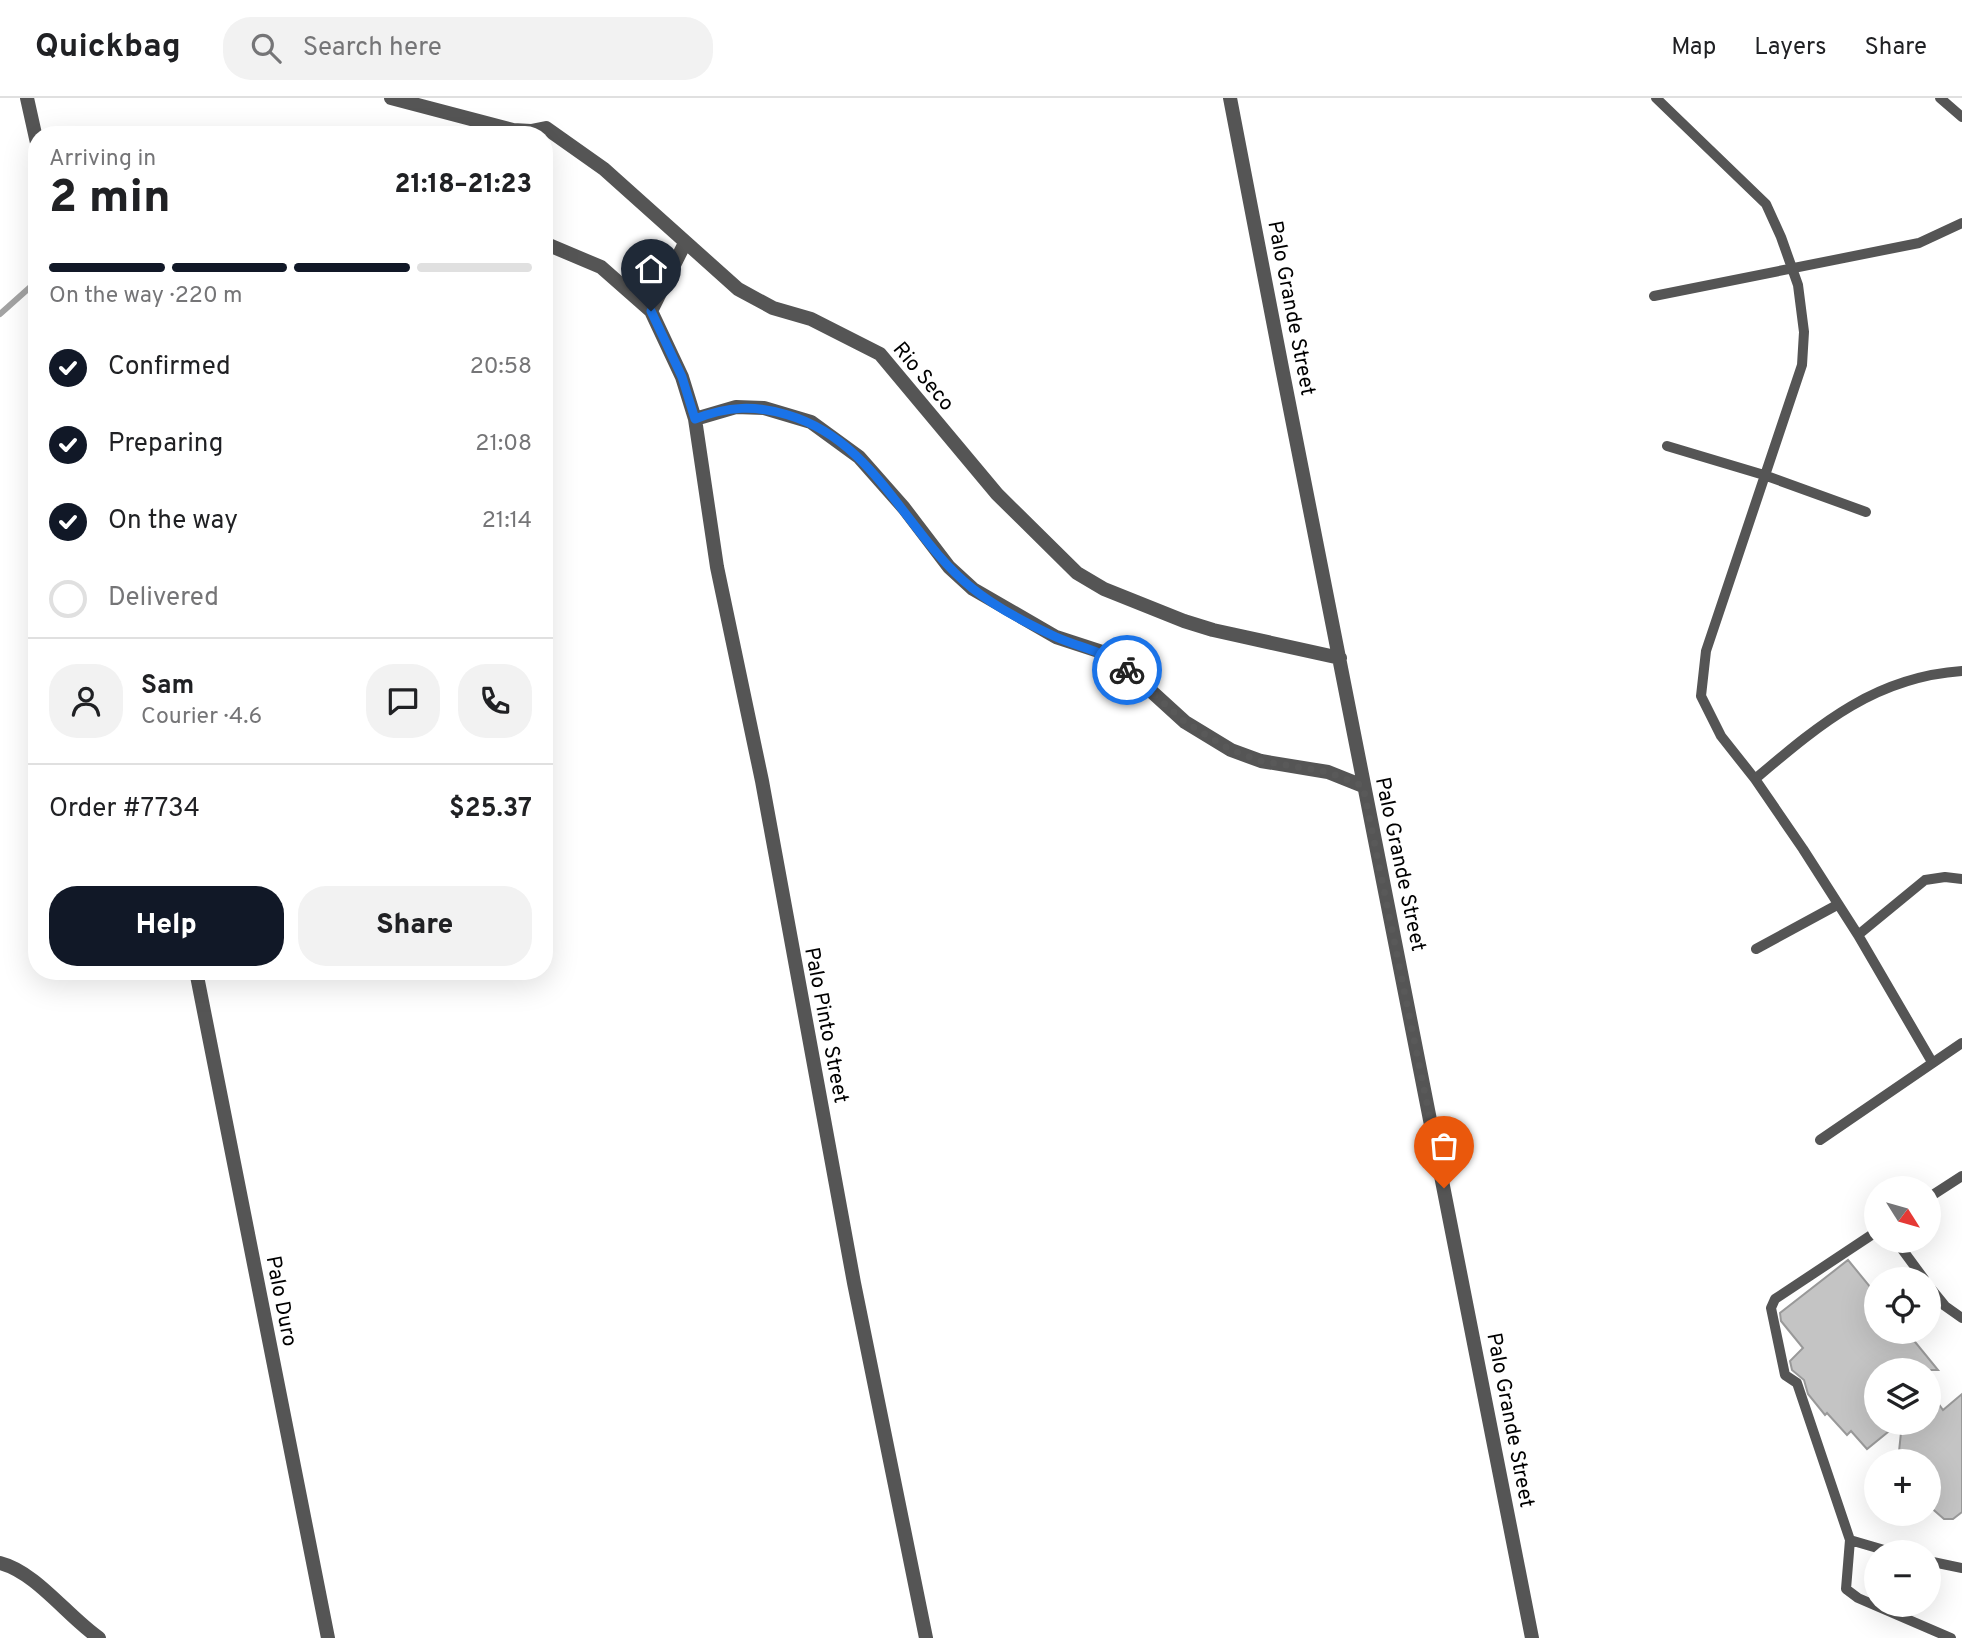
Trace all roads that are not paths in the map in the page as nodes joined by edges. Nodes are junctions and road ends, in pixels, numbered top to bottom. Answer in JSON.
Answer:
{"nodes":[{"id":1,"x":27,"y":98,"type":"edge"},
{"id":2,"x":391,"y":98,"type":"edge"},
{"id":3,"x":1230,"y":98,"type":"edge"},
{"id":4,"x":1656,"y":98,"type":"edge"},
{"id":5,"x":1940,"y":98,"type":"edge"},
{"id":6,"x":1962,"y":117,"type":"edge"},
{"id":7,"x":33,"y":126,"type":"edge"},
{"id":8,"x":498,"y":126,"type":"edge"},
{"id":9,"x":553,"y":133,"type":"edge"},
{"id":10,"x":1962,"y":223,"type":"edge"},
{"id":11,"x":685,"y":243,"type":"junction"},
{"id":12,"x":553,"y":247,"type":"edge"},
{"id":13,"x":1791,"y":271,"type":"junction"},
{"id":14,"x":1654,"y":296,"type":"dead end"},
{"id":15,"x":651,"y":311,"type":"junction"},
{"id":16,"x":695,"y":419,"type":"junction"},
{"id":17,"x":1667,"y":446,"type":"dead end"},
{"id":18,"x":1763,"y":475,"type":"junction"},
{"id":19,"x":1866,"y":512,"type":"dead end"},
{"id":20,"x":1340,"y":658,"type":"junction"},
{"id":21,"x":1962,"y":671,"type":"edge"},
{"id":22,"x":1755,"y":779,"type":"junction"},
{"id":23,"x":1363,"y":786,"type":"junction"},
{"id":24,"x":1962,"y":879,"type":"edge"},
{"id":25,"x":1837,"y":905,"type":"junction"},
{"id":26,"x":1858,"y":935,"type":"junction"},
{"id":27,"x":1756,"y":949,"type":"dead end"},
{"id":28,"x":198,"y":980,"type":"edge"},
{"id":29,"x":1962,"y":1043,"type":"edge"},
{"id":30,"x":1932,"y":1062,"type":"junction"},
{"id":31,"x":1820,"y":1140,"type":"dead end"},
{"id":32,"x":1962,"y":1176,"type":"edge"},
{"id":33,"x":1941,"y":1190,"type":"edge"},
{"id":34,"x":1864,"y":1240,"type":"edge"},
{"id":35,"x":1941,"y":1301,"type":"edge"},
{"id":36,"x":1962,"y":1318,"type":"edge"},
{"id":37,"x":1850,"y":1539,"type":"junction"},
{"id":38,"x":1864,"y":1543,"type":"edge"},
{"id":39,"x":0,"y":1563,"type":"edge"},
{"id":40,"x":1941,"y":1564,"type":"edge"},
{"id":41,"x":1962,"y":1568,"type":"edge"},
{"id":42,"x":99,"y":1638,"type":"edge"},
{"id":43,"x":328,"y":1638,"type":"edge"},
{"id":44,"x":926,"y":1638,"type":"edge"},
{"id":45,"x":1532,"y":1638,"type":"edge"},
{"id":46,"x":1951,"y":1638,"type":"edge"}],
"edges":[{"from":1,"to":7,"type":"street"},
{"from":2,"to":8,"type":"street","name":"Rio Seco"},
{"from":3,"to":20,"type":"street","name":"Palo Grande Street"},
{"from":4,"to":13,"type":"lane"},
{"from":5,"to":6,"type":"lane"},
{"from":9,"to":11,"type":"street","name":"Rio Seco"},
{"from":10,"to":13,"type":"lane"},
{"from":11,"to":15,"type":"street"},
{"from":11,"to":20,"type":"street","name":"Rio Seco"},
{"from":12,"to":15,"type":"street"},
{"from":13,"to":14,"type":"lane"},
{"from":13,"to":18,"type":"lane"},
{"from":15,"to":16,"type":"street"},
{"from":16,"to":23,"type":"street"},
{"from":16,"to":44,"type":"street","name":"Palo Pinto Street"},
{"from":17,"to":18,"type":"lane"},
{"from":18,"to":19,"type":"lane"},
{"from":18,"to":22,"type":"lane"},
{"from":20,"to":23,"type":"street","name":"Palo Grande Street"},
{"from":21,"to":22,"type":"lane"},
{"from":22,"to":25,"type":"lane"},
{"from":23,"to":45,"type":"street","name":"Palo Grande Street"},
{"from":24,"to":26,"type":"lane"},
{"from":25,"to":26,"type":"lane"},
{"from":25,"to":27,"type":"lane"},
{"from":26,"to":30,"type":"lane"},
{"from":28,"to":43,"type":"street","name":"Palo Duro"},
{"from":29,"to":30,"type":"lane"},
{"from":30,"to":31,"type":"lane"},
{"from":32,"to":33,"type":"lane"},
{"from":34,"to":37,"type":"lane"},
{"from":35,"to":36,"type":"lane"},
{"from":37,"to":38,"type":"lane"},
{"from":37,"to":46,"type":"lane"},
{"from":39,"to":42,"type":"street"},
{"from":40,"to":41,"type":"lane"}]}
